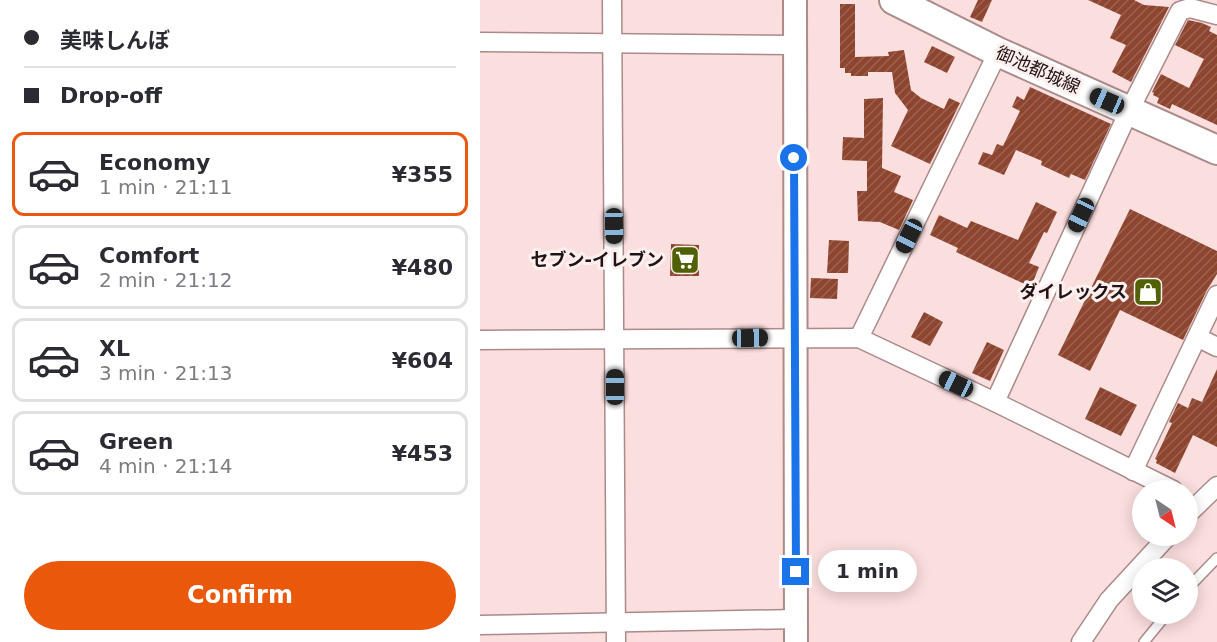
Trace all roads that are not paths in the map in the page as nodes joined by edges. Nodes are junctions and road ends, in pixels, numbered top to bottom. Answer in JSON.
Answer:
{"nodes":[{"id":1,"x":612,"y":0,"type":"edge"},
{"id":2,"x":795,"y":0,"type":"edge"},
{"id":3,"x":894,"y":0,"type":"edge"},
{"id":4,"x":1217,"y":15,"type":"edge"},
{"id":5,"x":480,"y":42,"type":"edge"},
{"id":6,"x":613,"y":43,"type":"junction"},
{"id":7,"x":794,"y":45,"type":"junction"},
{"id":8,"x":998,"y":52,"type":"junction"},
{"id":9,"x":1129,"y":111,"type":"junction"},
{"id":10,"x":1217,"y":150,"type":"edge"},
{"id":11,"x":1217,"y":295,"type":"edge"},
{"id":12,"x":795,"y":337,"type":"junction"},
{"id":13,"x":1197,"y":337,"type":"junction"},
{"id":14,"x":859,"y":338,"type":"junction"},
{"id":15,"x":480,"y":340,"type":"edge"},
{"id":16,"x":615,"y":340,"type":"junction"},
{"id":17,"x":1217,"y":347,"type":"edge"},
{"id":18,"x":995,"y":402,"type":"junction"},
{"id":19,"x":1133,"y":471,"type":"junction"},
{"id":20,"x":1152,"y":480,"type":"edge"},
{"id":21,"x":1217,"y":486,"type":"edge"},
{"id":22,"x":1198,"y":500,"type":"edge"},
{"id":23,"x":1159,"y":546,"type":"edge"},
{"id":24,"x":1217,"y":558,"type":"edge"},
{"id":25,"x":1198,"y":578,"type":"edge"},
{"id":26,"x":796,"y":619,"type":"junction"},
{"id":27,"x":616,"y":623,"type":"junction"},
{"id":28,"x":1159,"y":624,"type":"edge"},
{"id":29,"x":480,"y":625,"type":"edge"},
{"id":30,"x":616,"y":642,"type":"edge"},
{"id":31,"x":796,"y":642,"type":"edge"},
{"id":32,"x":1081,"y":642,"type":"edge"},
{"id":33,"x":1144,"y":642,"type":"edge"}],
"edges":[{"from":1,"to":6,"type":"street"},
{"from":2,"to":7,"type":"street"},
{"from":3,"to":8,"type":"main road","name":"御池都城線"},
{"from":4,"to":9,"type":"street"},
{"from":5,"to":6,"type":"street"},
{"from":6,"to":7,"type":"street"},
{"from":6,"to":16,"type":"street"},
{"from":7,"to":12,"type":"street"},
{"from":8,"to":9,"type":"main road","name":"御池都城線"},
{"from":8,"to":14,"type":"street"},
{"from":9,"to":10,"type":"main road","name":"御池都城線"},
{"from":9,"to":18,"type":"street"},
{"from":11,"to":13,"type":"street"},
{"from":12,"to":14,"type":"street"},
{"from":12,"to":16,"type":"street"},
{"from":12,"to":26,"type":"street"},
{"from":13,"to":17,"type":"street"},
{"from":13,"to":19,"type":"street"},
{"from":14,"to":18,"type":"street"},
{"from":15,"to":16,"type":"street"},
{"from":16,"to":27,"type":"street"},
{"from":18,"to":19,"type":"street"},
{"from":19,"to":20,"type":"street"},
{"from":21,"to":22,"type":"street"},
{"from":23,"to":32,"type":"street"},
{"from":24,"to":25,"type":"lane"},
{"from":26,"to":27,"type":"street"},
{"from":26,"to":31,"type":"street"},
{"from":27,"to":29,"type":"street"},
{"from":27,"to":30,"type":"street"},
{"from":28,"to":33,"type":"lane"}]}
